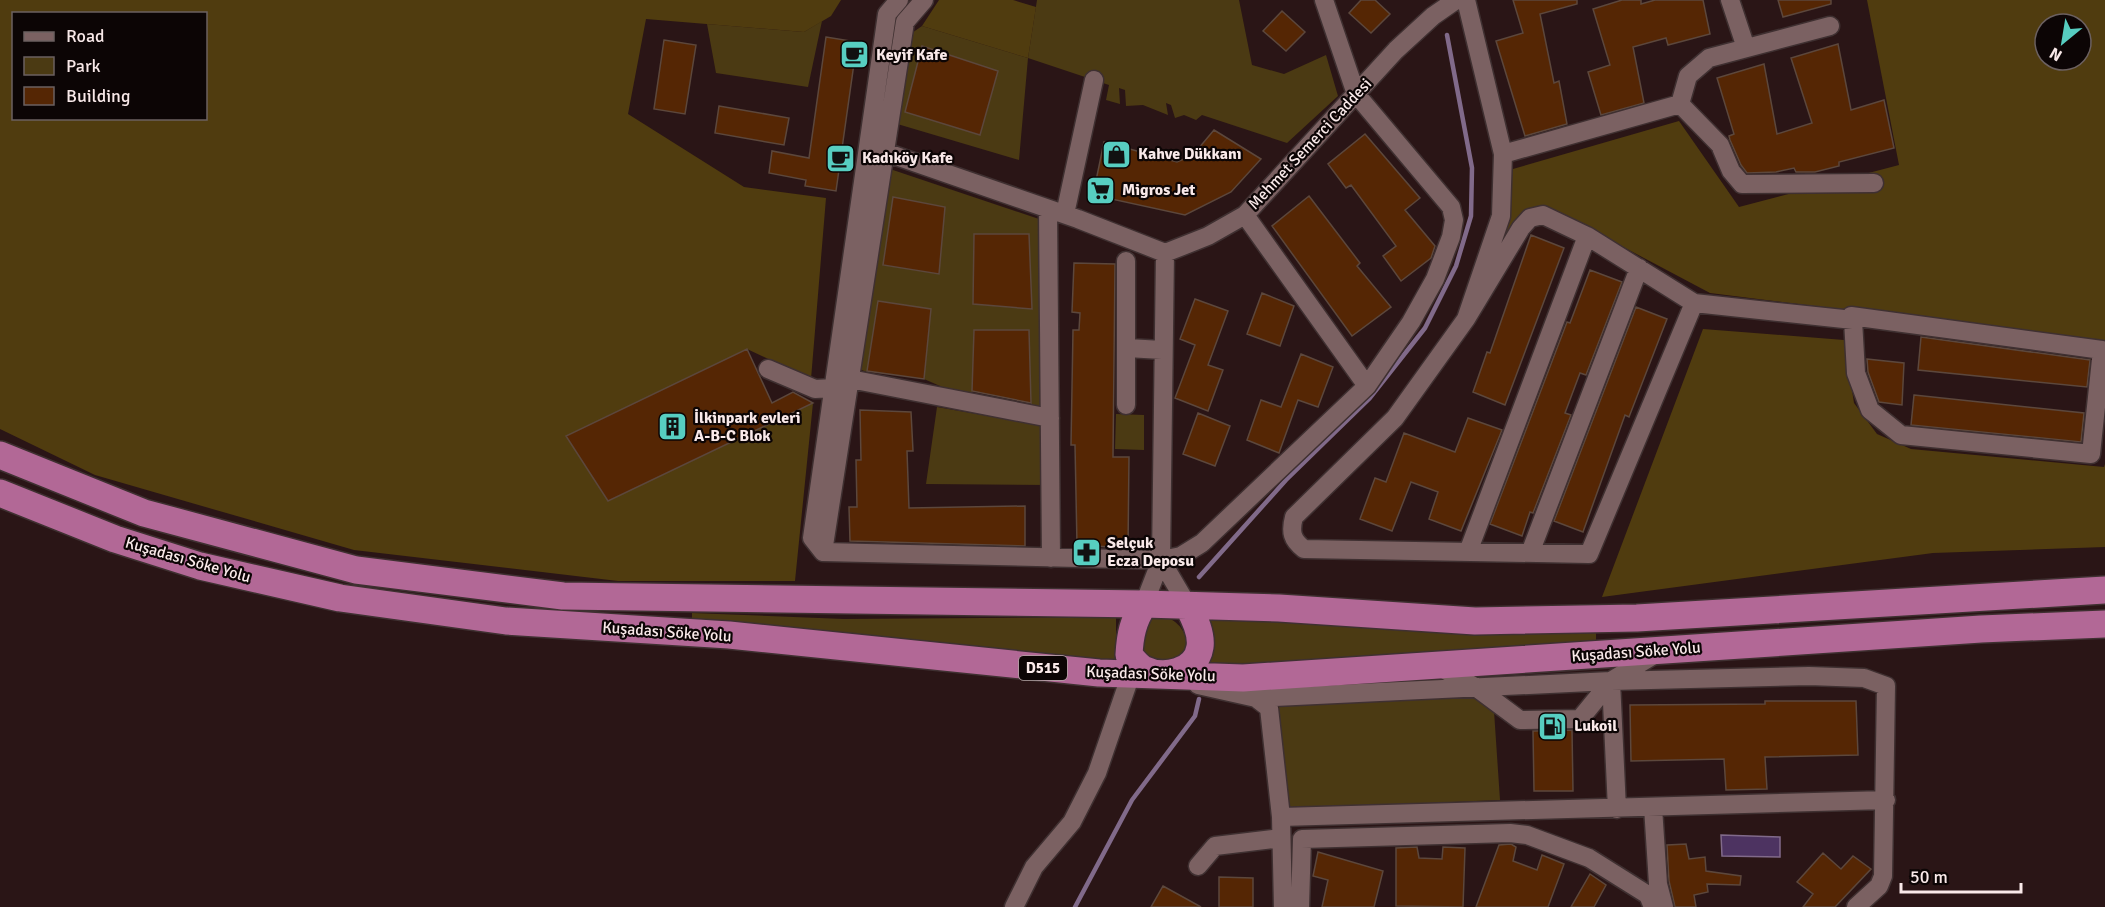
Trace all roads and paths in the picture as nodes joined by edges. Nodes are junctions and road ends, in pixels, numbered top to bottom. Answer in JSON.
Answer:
{"nodes":[{"id":1,"x":1324,"y":0,"type":"edge"},
{"id":2,"x":1456,"y":0,"type":"edge"},
{"id":3,"x":1466,"y":0,"type":"edge"},
{"id":4,"x":1730,"y":0,"type":"edge"},
{"id":5,"x":892,"y":2,"type":"edge"},
{"id":6,"x":919,"y":5,"type":"edge"},
{"id":7,"x":1429,"y":8,"type":"edge"},
{"id":8,"x":1830,"y":26,"type":"dead end"},
{"id":9,"x":1746,"y":48,"type":"junction"},
{"id":10,"x":1094,"y":80,"type":"dead end"},
{"id":11,"x":1356,"y":94,"type":"junction"},
{"id":12,"x":1680,"y":104,"type":"junction"},
{"id":13,"x":877,"y":150,"type":"junction"},
{"id":14,"x":1503,"y":154,"type":"junction"},
{"id":15,"x":1874,"y":183,"type":"dead end"},
{"id":16,"x":1057,"y":212,"type":"junction"},
{"id":17,"x":1245,"y":214,"type":"junction"},
{"id":18,"x":1587,"y":236,"type":"junction"},
{"id":19,"x":1165,"y":253,"type":"junction"},
{"id":20,"x":1126,"y":261,"type":"dead end"},
{"id":21,"x":1639,"y":268,"type":"junction"},
{"id":22,"x":1694,"y":303,"type":"junction"},
{"id":23,"x":1852,"y":318,"type":"junction"},
{"id":24,"x":1466,"y":320,"type":"junction"},
{"id":25,"x":1127,"y":348,"type":"junction"},
{"id":26,"x":1162,"y":350,"type":"junction"},
{"id":27,"x":768,"y":369,"type":"dead end"},
{"id":28,"x":850,"y":378,"type":"junction"},
{"id":29,"x":1367,"y":386,"type":"junction"},
{"id":30,"x":834,"y":388,"type":"junction"},
{"id":31,"x":1126,"y":405,"type":"dead end"},
{"id":32,"x":1050,"y":418,"type":"junction"},
{"id":33,"x":0,"y":454,"type":"edge"},
{"id":34,"x":0,"y":493,"type":"edge"},
{"id":35,"x":823,"y":552,"type":"junction"},
{"id":36,"x":1467,"y":552,"type":"junction"},
{"id":37,"x":1530,"y":553,"type":"junction"},
{"id":38,"x":1051,"y":558,"type":"junction"},
{"id":39,"x":1161,"y":560,"type":"junction"},
{"id":40,"x":2105,"y":591,"type":"edge"},
{"id":41,"x":1144,"y":604,"type":"junction"},
{"id":42,"x":1188,"y":606,"type":"junction"},
{"id":43,"x":2105,"y":624,"type":"edge"},
{"id":44,"x":1662,"y":650,"type":"junction"},
{"id":45,"x":1434,"y":664,"type":"junction"},
{"id":46,"x":1130,"y":665,"type":"junction"},
{"id":47,"x":1162,"y":675,"type":"junction"},
{"id":48,"x":1611,"y":681,"type":"junction"},
{"id":49,"x":1477,"y":688,"type":"junction"},
{"id":50,"x":1256,"y":698,"type":"junction"},
{"id":51,"x":1886,"y":800,"type":"junction"},
{"id":52,"x":1653,"y":807,"type":"junction"},
{"id":53,"x":1617,"y":809,"type":"junction"},
{"id":54,"x":1281,"y":817,"type":"junction"},
{"id":55,"x":1281,"y":838,"type":"junction"},
{"id":56,"x":1302,"y":839,"type":"junction"},
{"id":57,"x":1198,"y":867,"type":"dead end"},
{"id":58,"x":1014,"y":907,"type":"edge"},
{"id":59,"x":1282,"y":907,"type":"edge"},
{"id":60,"x":1300,"y":907,"type":"edge"},
{"id":61,"x":1653,"y":907,"type":"edge"},
{"id":62,"x":1664,"y":907,"type":"edge"},
{"id":63,"x":1856,"y":907,"type":"edge"}],
"edges":[{"from":1,"to":11,"type":"street"},
{"from":2,"to":7,"type":"street","name":"Mehmet Semerci Caddesi"},
{"from":3,"to":14,"type":"street"},
{"from":4,"to":9,"type":"street"},
{"from":5,"to":6,"type":"street"},
{"from":5,"to":13,"type":"street"},
{"from":6,"to":13,"type":"street"},
{"from":7,"to":11,"type":"street","name":"Mehmet Semerci Caddesi"},
{"from":8,"to":9,"type":"street"},
{"from":9,"to":12,"type":"street"},
{"from":10,"to":16,"type":"street"},
{"from":11,"to":17,"type":"street","name":"Mehmet Semerci Caddesi"},
{"from":11,"to":29,"type":"street"},
{"from":12,"to":14,"type":"street"},
{"from":12,"to":15,"type":"street"},
{"from":13,"to":16,"type":"street"},
{"from":13,"to":28,"type":"street"},
{"from":13,"to":30,"type":"street"},
{"from":14,"to":24,"type":"street"},
{"from":16,"to":19,"type":"street"},
{"from":16,"to":32,"type":"street"},
{"from":17,"to":19,"type":"street","name":"Mehmet Semerci Caddesi"},
{"from":17,"to":29,"type":"street"},
{"from":18,"to":21,"type":"street"},
{"from":18,"to":24,"type":"street"},
{"from":18,"to":36,"type":"street"},
{"from":19,"to":26,"type":"street"},
{"from":20,"to":25,"type":"street"},
{"from":21,"to":22,"type":"street"},
{"from":21,"to":37,"type":"street"},
{"from":22,"to":23,"type":"street"},
{"from":22,"to":37,"type":"street"},
{"from":23,"to":23,"type":"street"},
{"from":24,"to":36,"type":"street"},
{"from":25,"to":26,"type":"street"},
{"from":25,"to":31,"type":"street"},
{"from":26,"to":39,"type":"street"},
{"from":27,"to":30,"type":"street"},
{"from":28,"to":32,"type":"street"},
{"from":28,"to":35,"type":"street"},
{"from":29,"to":39,"type":"street"},
{"from":30,"to":35,"type":"street"},
{"from":32,"to":38,"type":"street"},
{"from":33,"to":41,"type":"highway","name":"Kuşadası Söke Yolu"},
{"from":34,"to":46,"type":"highway","name":"Kuşadası Söke Yolu","number":"D515"},
{"from":35,"to":38,"type":"street"},
{"from":36,"to":37,"type":"street"},
{"from":38,"to":39,"type":"street"},
{"from":39,"to":41,"type":"street"},
{"from":39,"to":42,"type":"street"},
{"from":40,"to":42,"type":"highway","name":"Kuşadası Söke Yolu"},
{"from":41,"to":42,"type":"highway","name":"Kuşadası Söke Yolu"},
{"from":41,"to":46,"type":"highway"},
{"from":42,"to":47,"type":"highway"},
{"from":43,"to":44,"type":"highway","name":"Kuşadası Söke Yolu","number":"D515"},
{"from":44,"to":45,"type":"highway","name":"Kuşadası Söke Yolu","number":"D515"},
{"from":44,"to":48,"type":"street"},
{"from":45,"to":47,"type":"highway","name":"Kuşadası Söke Yolu","number":"D515"},
{"from":45,"to":49,"type":"street"},
{"from":46,"to":47,"type":"highway","name":"Kuşadası Söke Yolu","number":"D515"},
{"from":46,"to":58,"type":"street"},
{"from":47,"to":50,"type":"street"},
{"from":48,"to":49,"type":"street"},
{"from":48,"to":49,"type":"street"},
{"from":48,"to":51,"type":"street"},
{"from":48,"to":53,"type":"street"},
{"from":49,"to":50,"type":"street"},
{"from":50,"to":54,"type":"street"},
{"from":51,"to":52,"type":"street"},
{"from":51,"to":63,"type":"street"},
{"from":52,"to":53,"type":"street"},
{"from":52,"to":62,"type":"street"},
{"from":53,"to":54,"type":"street"},
{"from":54,"to":55,"type":"street"},
{"from":54,"to":56,"type":"street"},
{"from":55,"to":57,"type":"street"},
{"from":55,"to":59,"type":"street"},
{"from":56,"to":60,"type":"street"},
{"from":56,"to":61,"type":"street"}]}
